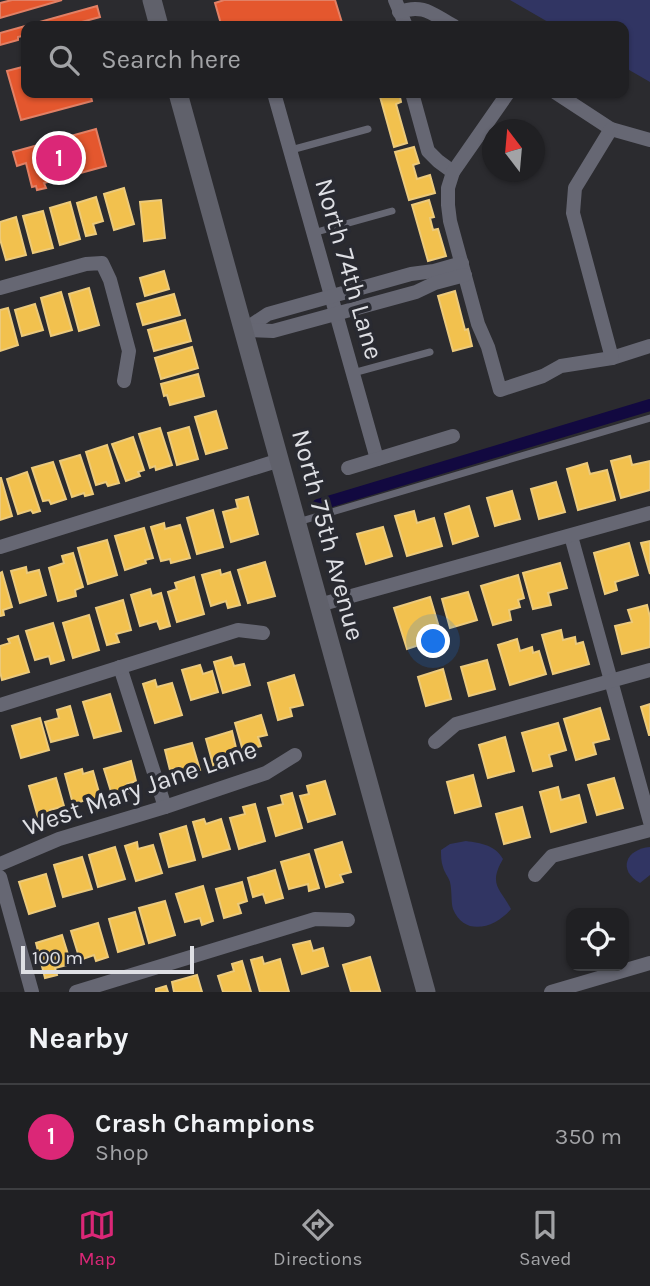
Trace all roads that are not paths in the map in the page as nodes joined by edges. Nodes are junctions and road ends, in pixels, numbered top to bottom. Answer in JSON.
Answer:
{"nodes":[{"id":1,"x":152,"y":0,"type":"edge"},
{"id":2,"x":397,"y":6,"type":"edge"},
{"id":3,"x":433,"y":15,"type":"junction"},
{"id":4,"x":158,"y":21,"type":"edge"},
{"id":5,"x":428,"y":21,"type":"edge"},
{"id":6,"x":444,"y":21,"type":"edge"},
{"id":7,"x":179,"y":98,"type":"edge"},
{"id":8,"x":275,"y":98,"type":"edge"},
{"id":9,"x":413,"y":98,"type":"edge"},
{"id":10,"x":505,"y":98,"type":"edge"},
{"id":11,"x":563,"y":98,"type":"edge"},
{"id":12,"x":368,"y":129,"type":"dead end"},
{"id":13,"x":611,"y":130,"type":"junction"},
{"id":14,"x":650,"y":140,"type":"edge"},
{"id":15,"x":290,"y":150,"type":"junction"},
{"id":16,"x":453,"y":172,"type":"junction"},
{"id":17,"x":392,"y":211,"type":"dead end"},
{"id":18,"x":313,"y":233,"type":"junction"},
{"id":19,"x":463,"y":269,"type":"junction"},
{"id":20,"x":411,"y":274,"type":"junction"},
{"id":21,"x":0,"y":288,"type":"edge"},
{"id":22,"x":416,"y":292,"type":"junction"},
{"id":23,"x":331,"y":296,"type":"junction"},
{"id":24,"x":336,"y":313,"type":"junction"},
{"id":25,"x":244,"y":330,"type":"junction"},
{"id":26,"x":650,"y":346,"type":"edge"},
{"id":27,"x":430,"y":352,"type":"dead end"},
{"id":28,"x":612,"y":358,"type":"junction"},
{"id":29,"x":353,"y":374,"type":"junction"},
{"id":30,"x":124,"y":380,"type":"dead end"},
{"id":31,"x":650,"y":418,"type":"edge"},
{"id":32,"x":453,"y":436,"type":"dead end"},
{"id":33,"x":377,"y":459,"type":"junction"},
{"id":34,"x":280,"y":460,"type":"junction"},
{"id":35,"x":348,"y":468,"type":"dead end"},
{"id":36,"x":650,"y":513,"type":"edge"},
{"id":37,"x":297,"y":523,"type":"junction"},
{"id":38,"x":571,"y":536,"type":"junction"},
{"id":39,"x":0,"y":547,"type":"edge"},
{"id":40,"x":319,"y":605,"type":"junction"},
{"id":41,"x":263,"y":633,"type":"dead end"},
{"id":42,"x":120,"y":667,"type":"junction"},
{"id":43,"x":650,"y":670,"type":"edge"},
{"id":44,"x":611,"y":680,"type":"junction"},
{"id":45,"x":0,"y":705,"type":"edge"},
{"id":46,"x":435,"y":742,"type":"dead end"},
{"id":47,"x":295,"y":755,"type":"dead end"},
{"id":48,"x":164,"y":807,"type":"junction"},
{"id":49,"x":650,"y":822,"type":"edge"},
{"id":50,"x":650,"y":830,"type":"edge"},
{"id":51,"x":0,"y":864,"type":"edge"},
{"id":52,"x":535,"y":874,"type":"dead end"},
{"id":53,"x":0,"y":877,"type":"edge"},
{"id":54,"x":348,"y":920,"type":"dead end"},
{"id":55,"x":650,"y":963,"type":"edge"},
{"id":56,"x":32,"y":992,"type":"edge"},
{"id":57,"x":76,"y":992,"type":"edge"},
{"id":58,"x":426,"y":992,"type":"edge"},
{"id":59,"x":551,"y":992,"type":"edge"}],
"edges":[{"from":1,"to":4,"type":"main road"},
{"from":2,"to":3,"type":"street"},
{"from":3,"to":5,"type":"street"},
{"from":3,"to":6,"type":"street"},
{"from":7,"to":25,"type":"main road","name":"North 75th Avenue"},
{"from":8,"to":15,"type":"street","name":"North 74th Lane"},
{"from":9,"to":16,"type":"street"},
{"from":10,"to":16,"type":"street"},
{"from":11,"to":13,"type":"street"},
{"from":12,"to":15,"type":"lane"},
{"from":13,"to":14,"type":"street"},
{"from":13,"to":28,"type":"street"},
{"from":15,"to":18,"type":"street","name":"North 74th Lane"},
{"from":16,"to":19,"type":"street"},
{"from":17,"to":18,"type":"lane"},
{"from":18,"to":23,"type":"street","name":"North 74th Lane"},
{"from":19,"to":20,"type":"street"},
{"from":19,"to":22,"type":"street"},
{"from":19,"to":28,"type":"street"},
{"from":20,"to":22,"type":"street"},
{"from":20,"to":23,"type":"street"},
{"from":21,"to":30,"type":"street"},
{"from":22,"to":24,"type":"street"},
{"from":23,"to":24,"type":"street","name":"North 74th Lane"},
{"from":23,"to":25,"type":"street"},
{"from":24,"to":25,"type":"street"},
{"from":24,"to":29,"type":"street","name":"North 74th Lane"},
{"from":25,"to":34,"type":"main road","name":"North 75th Avenue"},
{"from":26,"to":28,"type":"street"},
{"from":27,"to":29,"type":"lane"},
{"from":29,"to":33,"type":"street","name":"North 74th Lane"},
{"from":31,"to":37,"type":"lane"},
{"from":32,"to":33,"type":"street"},
{"from":33,"to":35,"type":"street"},
{"from":34,"to":37,"type":"main road","name":"North 75th Avenue"},
{"from":34,"to":39,"type":"street"},
{"from":36,"to":38,"type":"street"},
{"from":37,"to":40,"type":"main road","name":"North 75th Avenue"},
{"from":38,"to":40,"type":"street"},
{"from":38,"to":44,"type":"street"},
{"from":40,"to":58,"type":"main road","name":"North 75th Avenue"},
{"from":41,"to":42,"type":"street"},
{"from":42,"to":45,"type":"street"},
{"from":42,"to":48,"type":"street"},
{"from":43,"to":44,"type":"street"},
{"from":44,"to":46,"type":"street"},
{"from":44,"to":49,"type":"street"},
{"from":47,"to":48,"type":"street","name":"West Mary Jane Lane"},
{"from":48,"to":51,"type":"street","name":"West Mary Jane Lane"},
{"from":50,"to":52,"type":"street"},
{"from":53,"to":56,"type":"street"},
{"from":54,"to":57,"type":"street"},
{"from":55,"to":59,"type":"street"}]}
